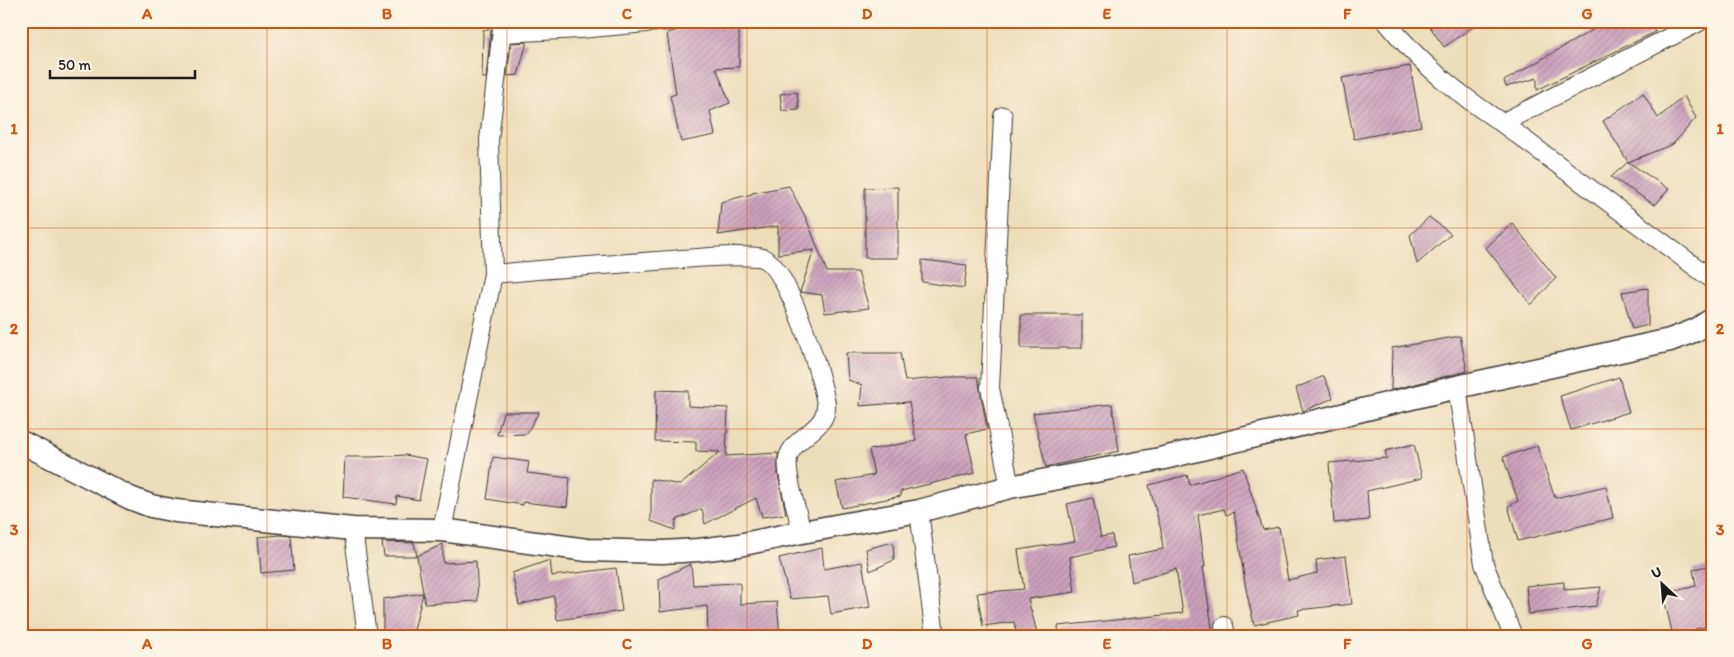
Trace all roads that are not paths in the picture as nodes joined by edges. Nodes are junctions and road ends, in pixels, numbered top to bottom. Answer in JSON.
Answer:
{"nodes":[{"id":1,"x":668,"y":21,"type":"edge"},
{"id":2,"x":1386,"y":21,"type":"edge"},
{"id":3,"x":1701,"y":21,"type":"edge"},
{"id":4,"x":502,"y":27,"type":"edge"},
{"id":5,"x":1004,"y":116,"type":"dead end"},
{"id":6,"x":1502,"y":123,"type":"junction"},
{"id":7,"x":493,"y":274,"type":"junction"},
{"id":8,"x":1713,"y":280,"type":"edge"},
{"id":9,"x":1710,"y":326,"type":"edge"},
{"id":10,"x":1457,"y":387,"type":"junction"},
{"id":11,"x":21,"y":442,"type":"edge"},
{"id":12,"x":1010,"y":487,"type":"junction"},
{"id":13,"x":919,"y":511,"type":"junction"},
{"id":14,"x":353,"y":529,"type":"junction"},
{"id":15,"x":442,"y":530,"type":"junction"},
{"id":16,"x":802,"y":532,"type":"junction"},
{"id":17,"x":367,"y":636,"type":"edge"},
{"id":18,"x":935,"y":636,"type":"edge"},
{"id":19,"x":1513,"y":636,"type":"edge"}],
"edges":[{"from":1,"to":4,"type":"street"},
{"from":2,"to":6,"type":"street"},
{"from":3,"to":6,"type":"street"},
{"from":4,"to":7,"type":"street"},
{"from":5,"to":12,"type":"street"},
{"from":6,"to":8,"type":"street"},
{"from":7,"to":15,"type":"street"},
{"from":7,"to":16,"type":"street"},
{"from":9,"to":10,"type":"street"},
{"from":10,"to":12,"type":"street"},
{"from":10,"to":19,"type":"street"},
{"from":11,"to":14,"type":"street"},
{"from":12,"to":13,"type":"street"},
{"from":13,"to":16,"type":"street"},
{"from":13,"to":18,"type":"street"},
{"from":14,"to":15,"type":"street"},
{"from":14,"to":17,"type":"street"},
{"from":15,"to":16,"type":"street"}]}
